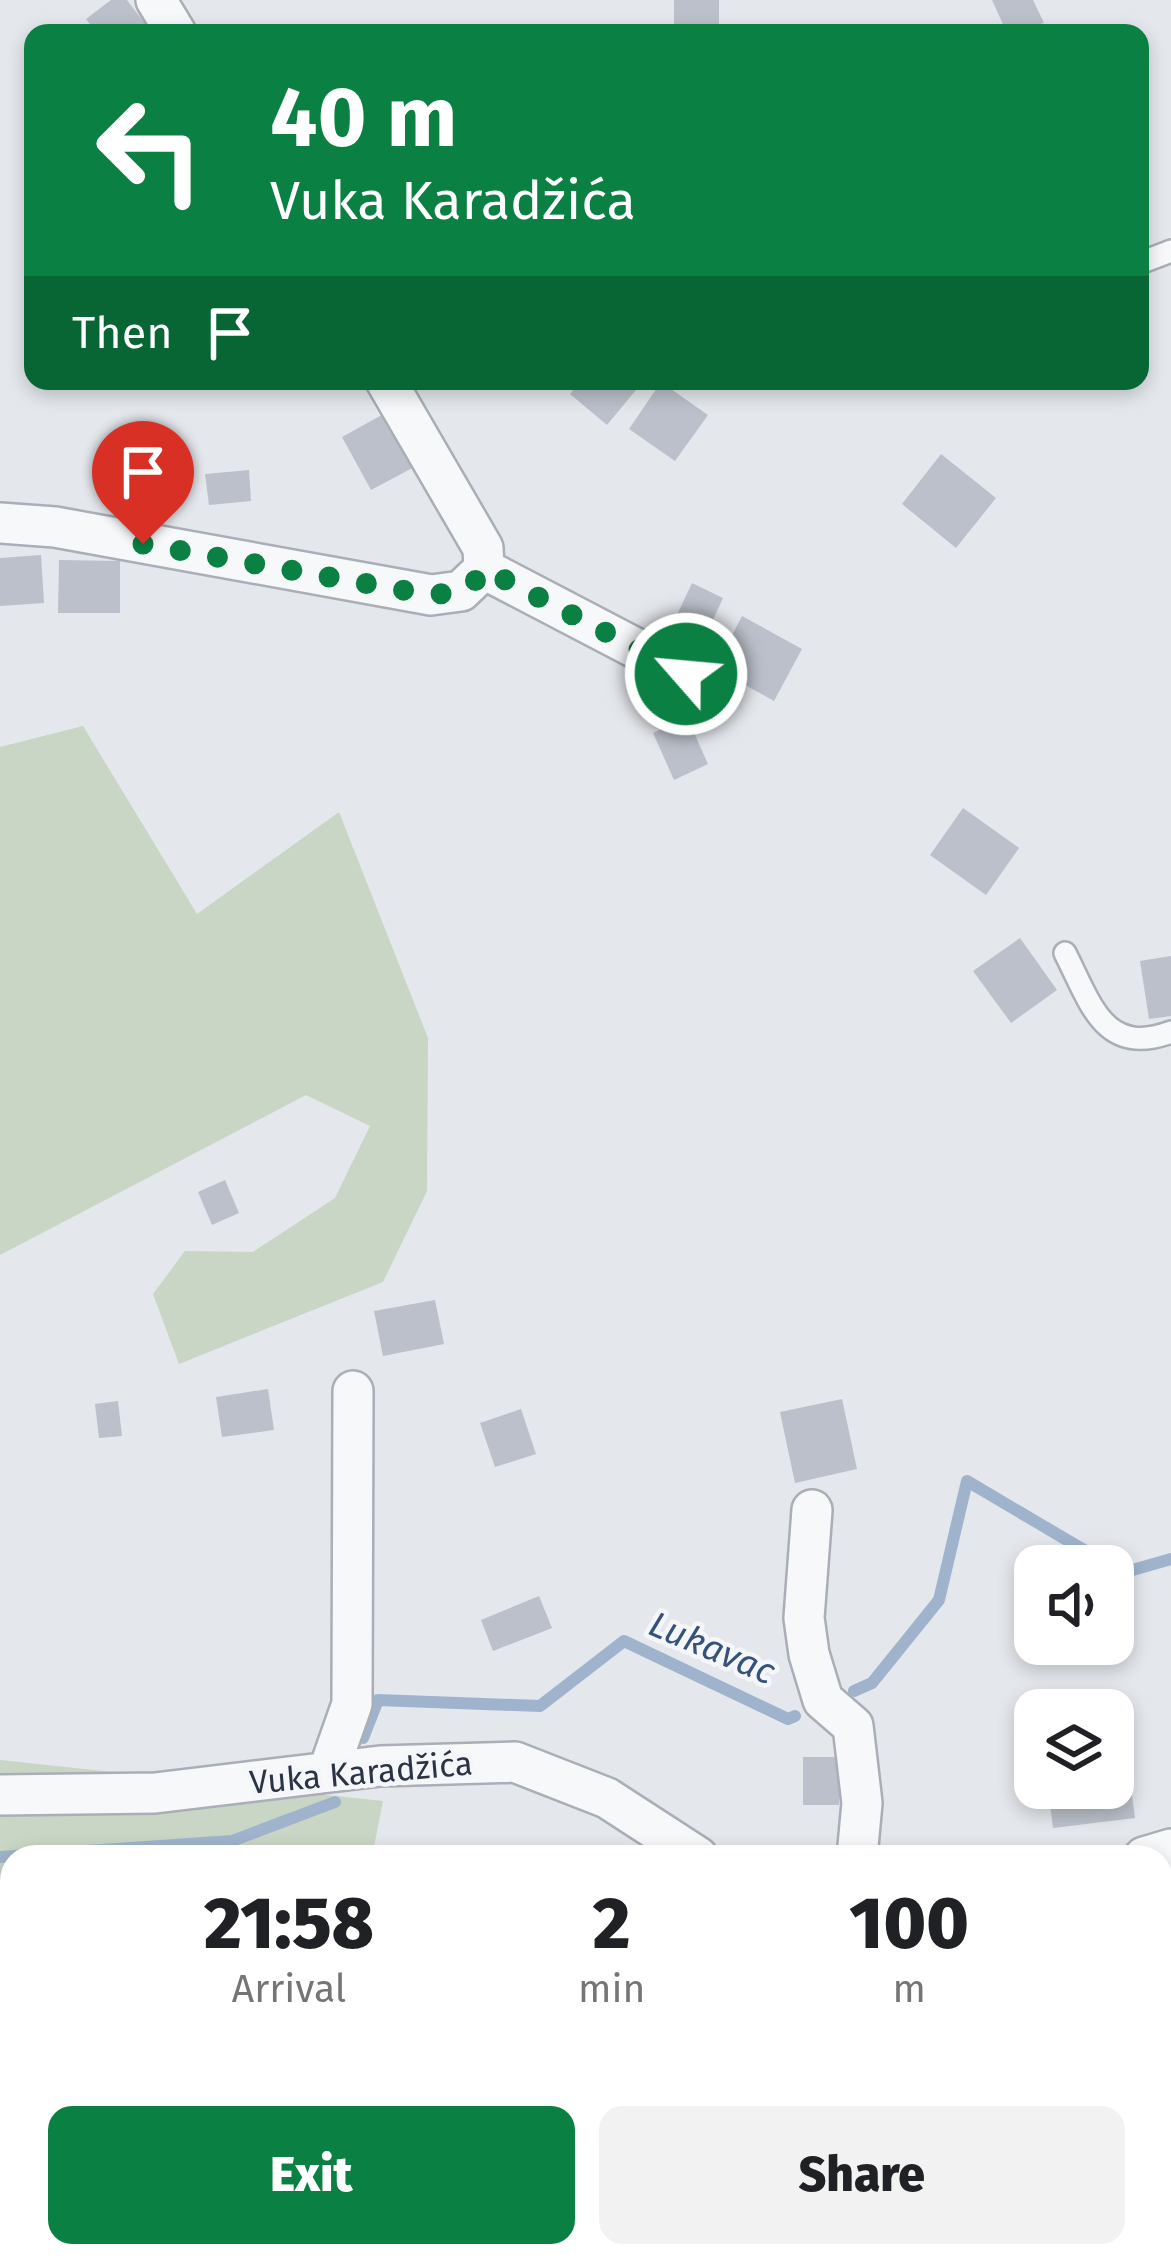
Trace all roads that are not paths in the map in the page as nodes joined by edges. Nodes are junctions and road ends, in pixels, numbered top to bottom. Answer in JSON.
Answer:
{"nodes":[{"id":1,"x":391,"y":390,"type":"edge"},
{"id":2,"x":0,"y":523,"type":"edge"},
{"id":3,"x":484,"y":569,"type":"junction"},
{"id":4,"x":686,"y":674,"type":"dead end"},
{"id":5,"x":1065,"y":953,"type":"dead end"},
{"id":6,"x":1171,"y":1031,"type":"edge"},
{"id":7,"x":353,"y":1391,"type":"dead end"},
{"id":8,"x":812,"y":1510,"type":"dead end"},
{"id":9,"x":328,"y":1772,"type":"junction"},
{"id":10,"x":0,"y":1795,"type":"edge"},
{"id":11,"x":679,"y":1845,"type":"edge"},
{"id":12,"x":857,"y":1845,"type":"edge"}],
"edges":[{"from":1,"to":3,"type":"street"},
{"from":2,"to":3,"type":"street"},
{"from":3,"to":4,"type":"street"},
{"from":5,"to":6,"type":"lane"},
{"from":7,"to":9,"type":"street"},
{"from":8,"to":12,"type":"street"},
{"from":9,"to":10,"type":"street","name":"Vuka Karadžića"},
{"from":9,"to":11,"type":"street","name":"Vuka Karadžića"}]}
